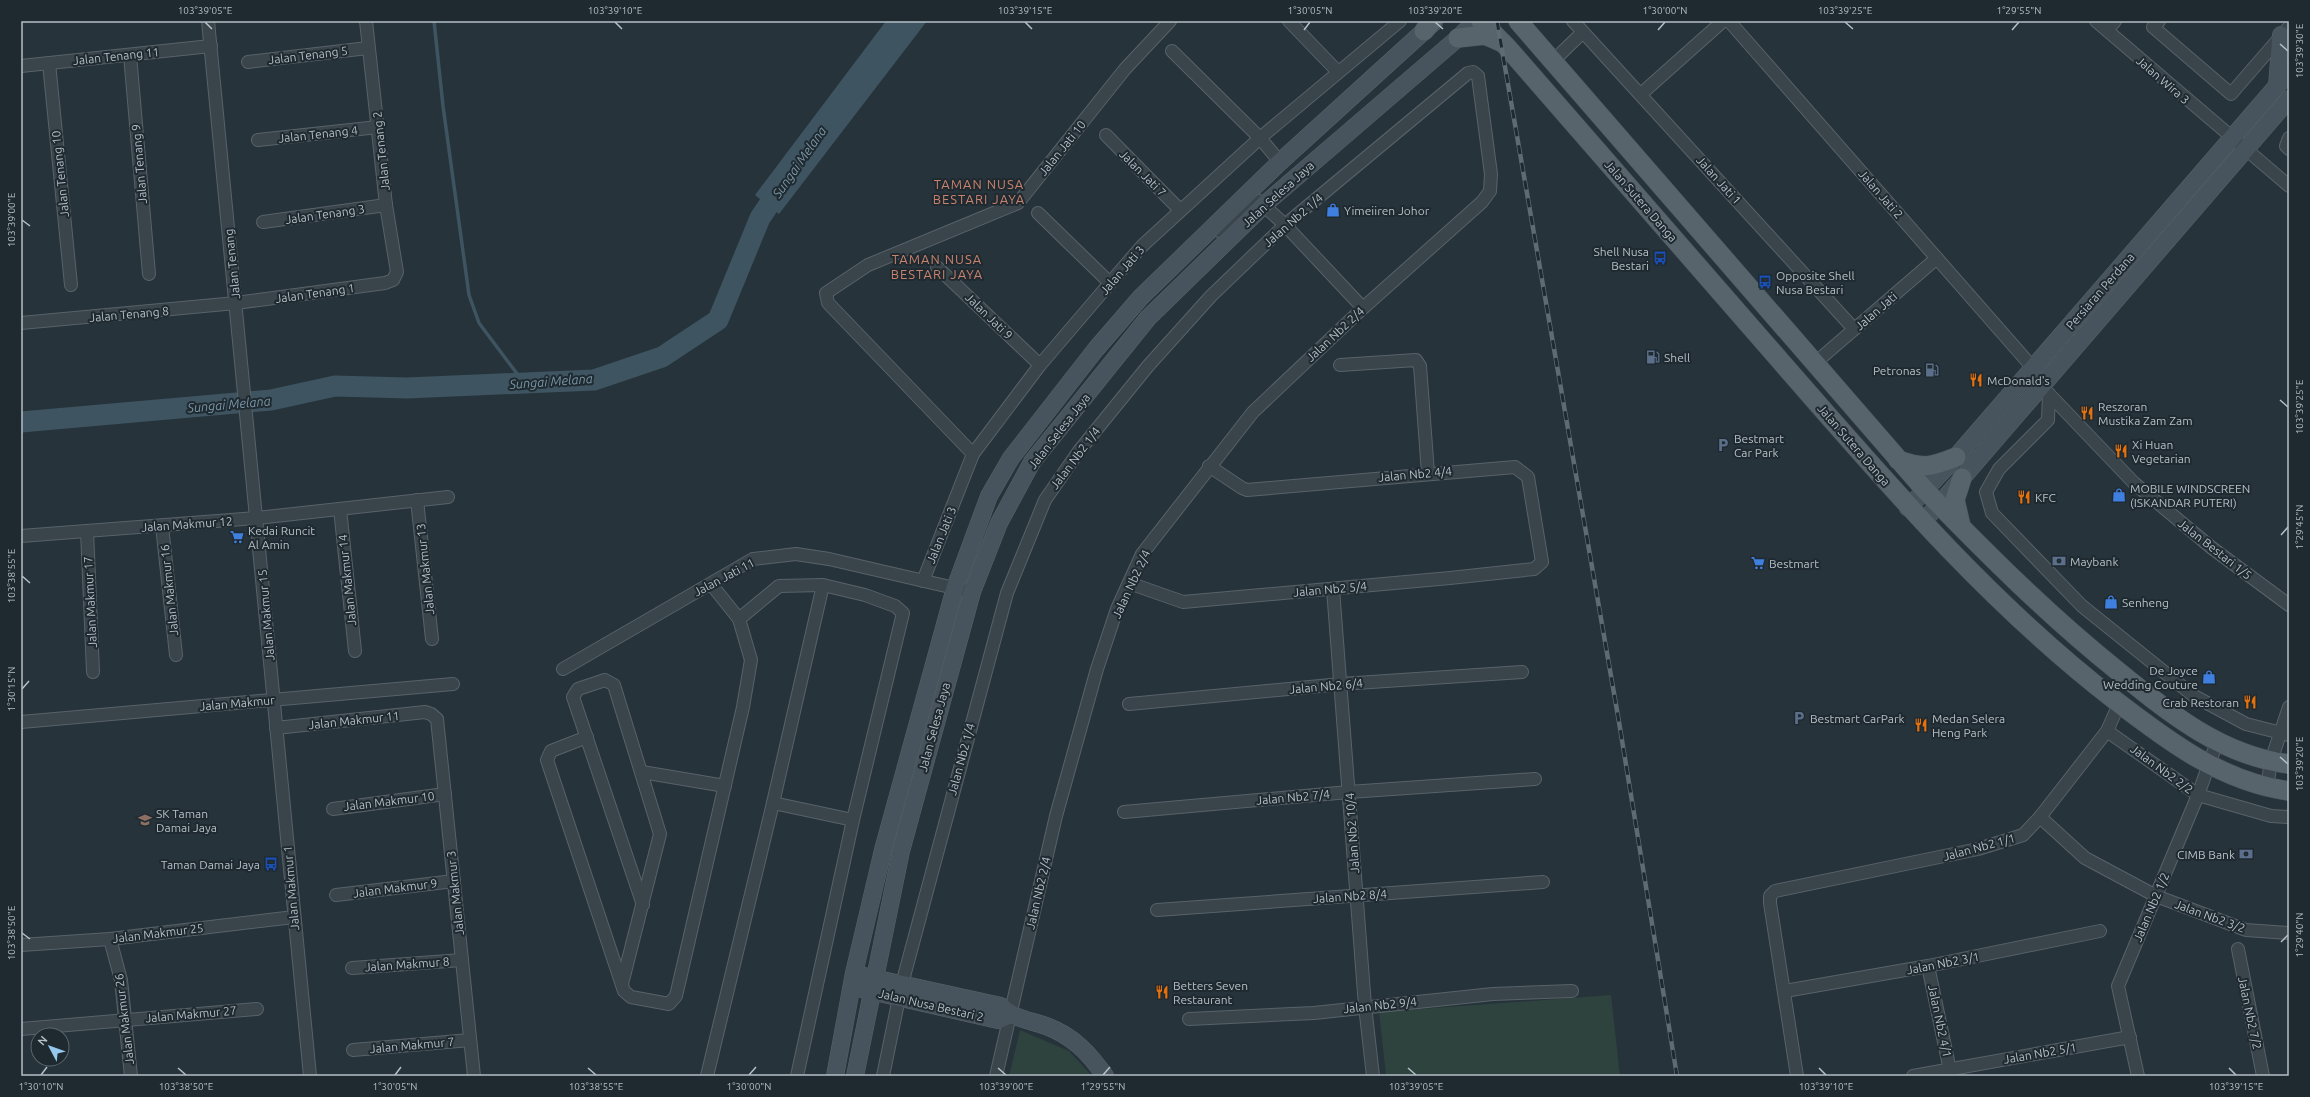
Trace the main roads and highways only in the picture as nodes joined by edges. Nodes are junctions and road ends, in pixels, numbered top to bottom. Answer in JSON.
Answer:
{"nodes":[{"id":1,"x":1475,"y":21,"type":"edge"},
{"id":2,"x":1481,"y":21,"type":"edge"},
{"id":3,"x":1518,"y":21,"type":"edge"},
{"id":4,"x":1430,"y":24,"type":"edge"},
{"id":5,"x":2285,"y":31,"type":"edge"},
{"id":6,"x":1458,"y":38,"type":"junction"},
{"id":7,"x":1504,"y":43,"type":"junction"},
{"id":8,"x":2289,"y":72,"type":"edge"},
{"id":9,"x":2276,"y":86,"type":"junction"},
{"id":10,"x":2289,"y":99,"type":"edge"},
{"id":11,"x":1956,"y":457,"type":"junction"},
{"id":12,"x":1898,"y":460,"type":"junction"},
{"id":13,"x":1962,"y":478,"type":"junction"},
{"id":14,"x":1925,"y":490,"type":"junction"},
{"id":15,"x":1940,"y":505,"type":"junction"},
{"id":16,"x":1908,"y":508,"type":"junction"},
{"id":17,"x":1922,"y":522,"type":"junction"},
{"id":18,"x":1962,"y":529,"type":"junction"},
{"id":19,"x":2280,"y":762,"type":"edge"},
{"id":20,"x":2289,"y":791,"type":"edge"},
{"id":21,"x":853,"y":980,"type":"junction"},
{"id":22,"x":873,"y":985,"type":"junction"},
{"id":23,"x":835,"y":1076,"type":"edge"},
{"id":24,"x":855,"y":1076,"type":"edge"},
{"id":25,"x":1104,"y":1076,"type":"edge"}],
"edges":[{"from":1,"to":6,"type":"main road","name":"Jalan Selesa Jaya"},
{"from":2,"to":7,"type":"main road","name":"Jalan Sutera Danga"},
{"from":3,"to":12,"type":"main road","name":"Jalan Sutera Danga"},
{"from":4,"to":21,"type":"main road","name":"Jalan Selesa Jaya"},
{"from":5,"to":9,"type":"main road"},
{"from":6,"to":7,"type":"main road"},
{"from":6,"to":22,"type":"main road","name":"Jalan Selesa Jaya"},
{"from":7,"to":16,"type":"main road","name":"Jalan Sutera Danga"},
{"from":8,"to":9,"type":"main road","name":"Persiaran Perdana"},
{"from":9,"to":11,"type":"main road","name":"Persiaran Perdana"},
{"from":10,"to":13,"type":"main road","name":"Persiaran Perdana"},
{"from":11,"to":12,"type":"main road"},
{"from":11,"to":14,"type":"main road","name":"Persiaran Perdana"},
{"from":12,"to":14,"type":"main road","name":"Jalan Sutera Danga"},
{"from":13,"to":15,"type":"main road","name":"Persiaran Perdana"},
{"from":13,"to":18,"type":"main road"},
{"from":14,"to":15,"type":"main road","name":"Jalan Sutera Danga"},
{"from":14,"to":16,"type":"main road","name":"Persiaran Perdana"},
{"from":15,"to":17,"type":"main road","name":"Persiaran Perdana"},
{"from":15,"to":18,"type":"main road","name":"Jalan Sutera Danga"},
{"from":16,"to":17,"type":"main road","name":"Jalan Sutera Danga"},
{"from":17,"to":20,"type":"main road","name":"Jalan Sutera Danga"},
{"from":18,"to":19,"type":"main road","name":"Jalan Sutera Danga"},
{"from":21,"to":22,"type":"main road","name":"Jalan Nusa Bestari 2"},
{"from":21,"to":23,"type":"main road","name":"Jalan Selesa Jaya"},
{"from":22,"to":24,"type":"main road","name":"Jalan Selesa Jaya"},
{"from":22,"to":25,"type":"main road","name":"Jalan Nusa Bestari 2"}]}
